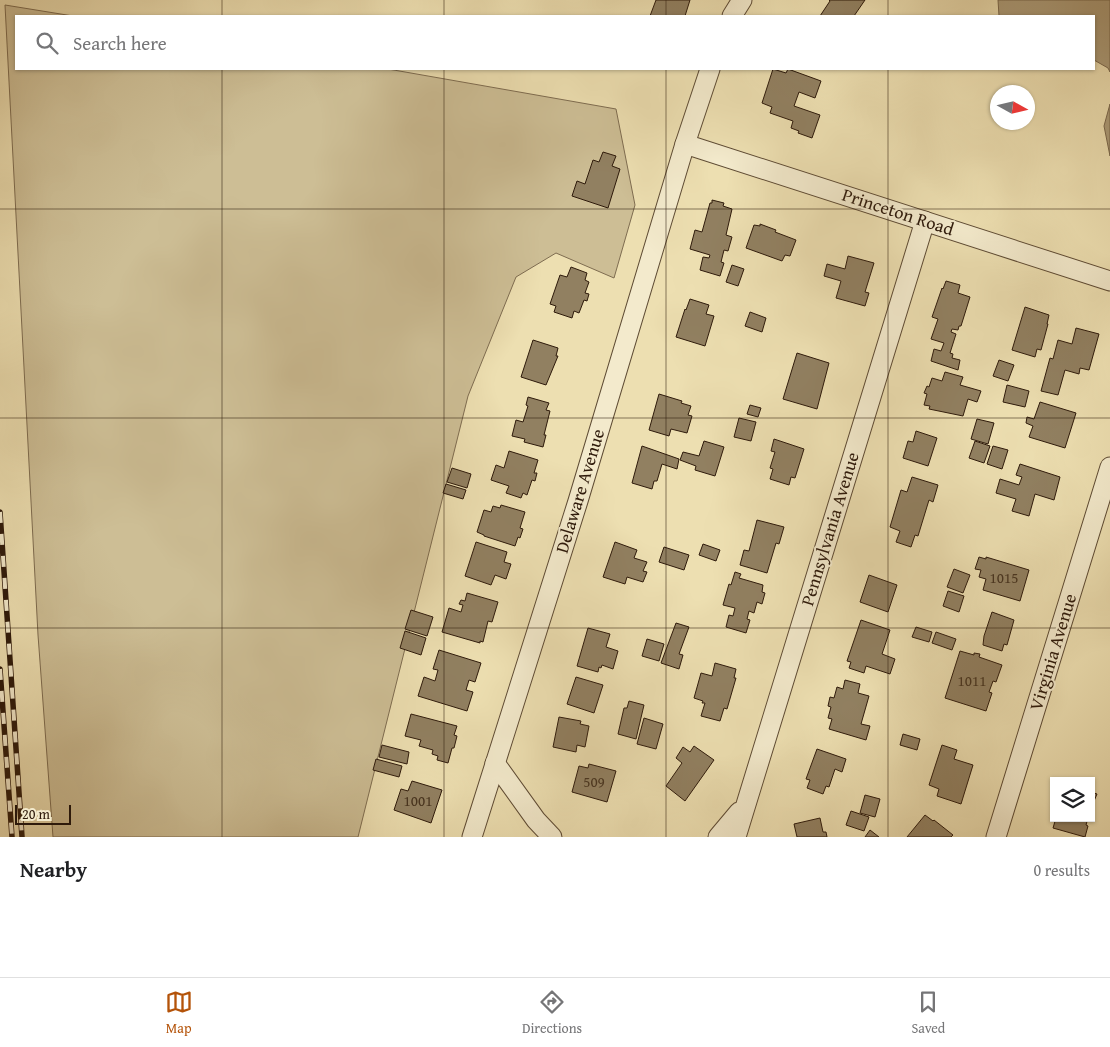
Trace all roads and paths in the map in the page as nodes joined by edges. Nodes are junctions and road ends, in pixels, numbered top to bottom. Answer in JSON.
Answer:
{"nodes":[{"id":1,"x":742,"y":0,"type":"edge"},
{"id":2,"x":733,"y":15,"type":"edge"},
{"id":3,"x":710,"y":70,"type":"edge"},
{"id":4,"x":685,"y":144,"type":"junction"},
{"id":5,"x":925,"y":221,"type":"junction"},
{"id":6,"x":1110,"y":281,"type":"edge"},
{"id":7,"x":1110,"y":467,"type":"edge"},
{"id":8,"x":495,"y":763,"type":"junction"},
{"id":9,"x":748,"y":796,"type":"junction"},
{"id":10,"x":472,"y":837,"type":"edge"},
{"id":11,"x":552,"y":837,"type":"edge"},
{"id":12,"x":718,"y":837,"type":"edge"},
{"id":13,"x":736,"y":837,"type":"edge"},
{"id":14,"x":750,"y":837,"type":"edge"},
{"id":15,"x":996,"y":837,"type":"edge"}],
"edges":[{"from":1,"to":2,"type":"street"},
{"from":3,"to":4,"type":"street","name":"Delaware Avenue"},
{"from":4,"to":5,"type":"street","name":"Princeton Road"},
{"from":4,"to":8,"type":"street","name":"Delaware Avenue"},
{"from":5,"to":6,"type":"street","name":"Princeton Road"},
{"from":5,"to":9,"type":"street","name":"Pennsylvania Avenue"},
{"from":7,"to":15,"type":"street","name":"Virginia Avenue"},
{"from":8,"to":10,"type":"street","name":"Delaware Avenue"},
{"from":8,"to":11,"type":"street"},
{"from":9,"to":12,"type":"street"},
{"from":9,"to":13,"type":"street","name":"Pennsylvania Avenue"},
{"from":9,"to":14,"type":"street"}]}
